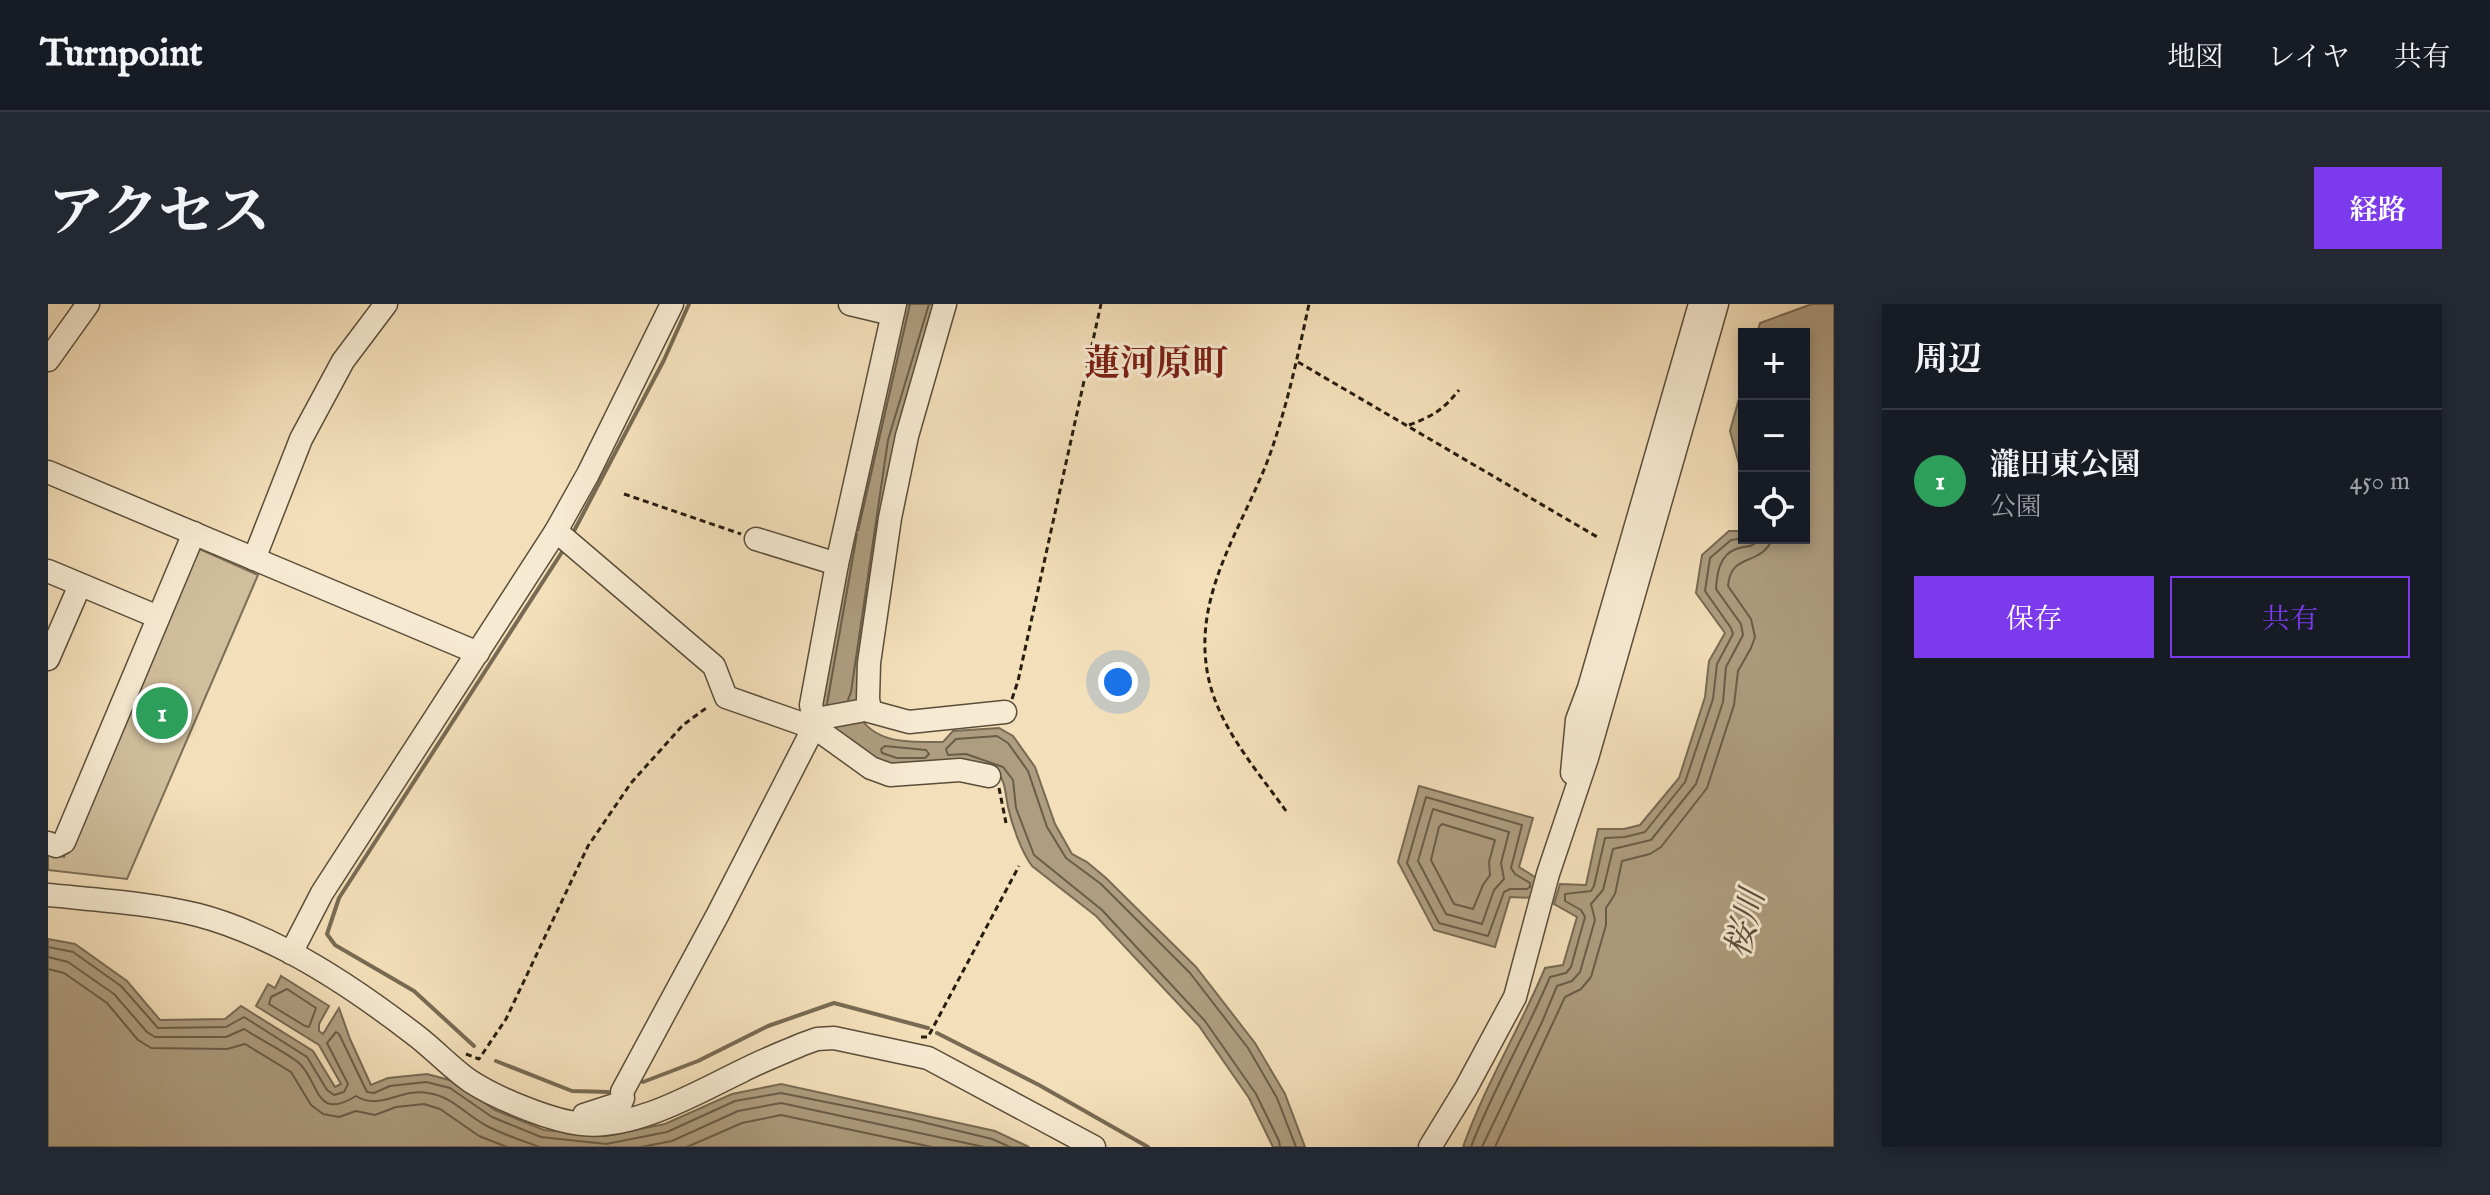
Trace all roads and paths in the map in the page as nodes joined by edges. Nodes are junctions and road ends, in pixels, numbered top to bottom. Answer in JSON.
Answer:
{"nodes":[{"id":1,"x":88,"y":304,"type":"edge"},
{"id":2,"x":386,"y":304,"type":"edge"},
{"id":3,"x":672,"y":304,"type":"edge"},
{"id":4,"x":850,"y":304,"type":"edge"},
{"id":5,"x":945,"y":304,"type":"edge"},
{"id":6,"x":1101,"y":304,"type":"edge"},
{"id":7,"x":1309,"y":304,"type":"edge"},
{"id":8,"x":1700,"y":304,"type":"edge"},
{"id":9,"x":1717,"y":304,"type":"edge"},
{"id":10,"x":894,"y":309,"type":"edge"},
{"id":11,"x":48,"y":360,"type":"edge"},
{"id":12,"x":1297,"y":361,"type":"junction"},
{"id":13,"x":1459,"y":390,"type":"dead end"},
{"id":14,"x":1409,"y":425,"type":"junction"},
{"id":15,"x":48,"y":472,"type":"edge"},
{"id":16,"x":624,"y":494,"type":"dead end"},
{"id":17,"x":556,"y":531,"type":"junction"},
{"id":18,"x":194,"y":533,"type":"junction"},
{"id":19,"x":1599,"y":538,"type":"dead end"},
{"id":20,"x":756,"y":539,"type":"joint"},
{"id":21,"x":254,"y":559,"type":"junction"},
{"id":22,"x":837,"y":564,"type":"junction"},
{"id":23,"x":48,"y":571,"type":"edge"},
{"id":24,"x":80,"y":585,"type":"junction"},
{"id":25,"x":158,"y":617,"type":"junction"},
{"id":26,"x":478,"y":653,"type":"junction"},
{"id":27,"x":48,"y":659,"type":"edge"},
{"id":28,"x":726,"y":697,"type":"junction"},
{"id":29,"x":863,"y":711,"type":"junction"},
{"id":30,"x":1005,"y":712,"type":"joint"},
{"id":31,"x":1577,"y":720,"type":"junction"},
{"id":32,"x":821,"y":721,"type":"junction"},
{"id":33,"x":1557,"y":774,"type":"dead end"},
{"id":34,"x":989,"y":776,"type":"joint"},
{"id":35,"x":1577,"y":788,"type":"junction"},
{"id":36,"x":1286,"y":811,"type":"dead end"},
{"id":37,"x":1006,"y":823,"type":"dead end"},
{"id":38,"x":48,"y":843,"type":"edge"},
{"id":39,"x":1019,"y":866,"type":"dead end"},
{"id":40,"x":48,"y":895,"type":"edge"},
{"id":41,"x":291,"y":953,"type":"junction"},
{"id":42,"x":910,"y":1038,"type":"dead end"},
{"id":43,"x":456,"y":1050,"type":"dead end"},
{"id":44,"x":563,"y":1120,"type":"junction"},
{"id":45,"x":1094,"y":1147,"type":"edge"},
{"id":46,"x":1430,"y":1147,"type":"edge"}],
"edges":[{"from":1,"to":11,"type":"street"},
{"from":2,"to":21,"type":"street"},
{"from":3,"to":17,"type":"street"},
{"from":4,"to":10,"type":"street"},
{"from":5,"to":29,"type":"street"},
{"from":6,"to":30,"type":"path"},
{"from":7,"to":12,"type":"path"},
{"from":8,"to":31,"type":"street"},
{"from":9,"to":35,"type":"street"},
{"from":10,"to":22,"type":"street"},
{"from":12,"to":14,"type":"path"},
{"from":12,"to":36,"type":"path"},
{"from":13,"to":14,"type":"path"},
{"from":14,"to":19,"type":"path"},
{"from":15,"to":18,"type":"street"},
{"from":16,"to":20,"type":"path"},
{"from":17,"to":26,"type":"street"},
{"from":17,"to":28,"type":"street"},
{"from":18,"to":21,"type":"street"},
{"from":18,"to":25,"type":"street"},
{"from":20,"to":22,"type":"street"},
{"from":21,"to":26,"type":"street"},
{"from":22,"to":32,"type":"street"},
{"from":23,"to":24,"type":"street"},
{"from":24,"to":25,"type":"street"},
{"from":24,"to":27,"type":"street"},
{"from":25,"to":38,"type":"street"},
{"from":26,"to":41,"type":"street"},
{"from":28,"to":32,"type":"street"},
{"from":28,"to":43,"type":"path"},
{"from":29,"to":30,"type":"street"},
{"from":29,"to":32,"type":"street"},
{"from":31,"to":33,"type":"street"},
{"from":31,"to":35,"type":"street"},
{"from":32,"to":34,"type":"street"},
{"from":32,"to":44,"type":"street"},
{"from":34,"to":37,"type":"path"},
{"from":35,"to":46,"type":"street"},
{"from":39,"to":42,"type":"path"},
{"from":40,"to":41,"type":"street"},
{"from":41,"to":44,"type":"street"},
{"from":44,"to":45,"type":"street"}]}
